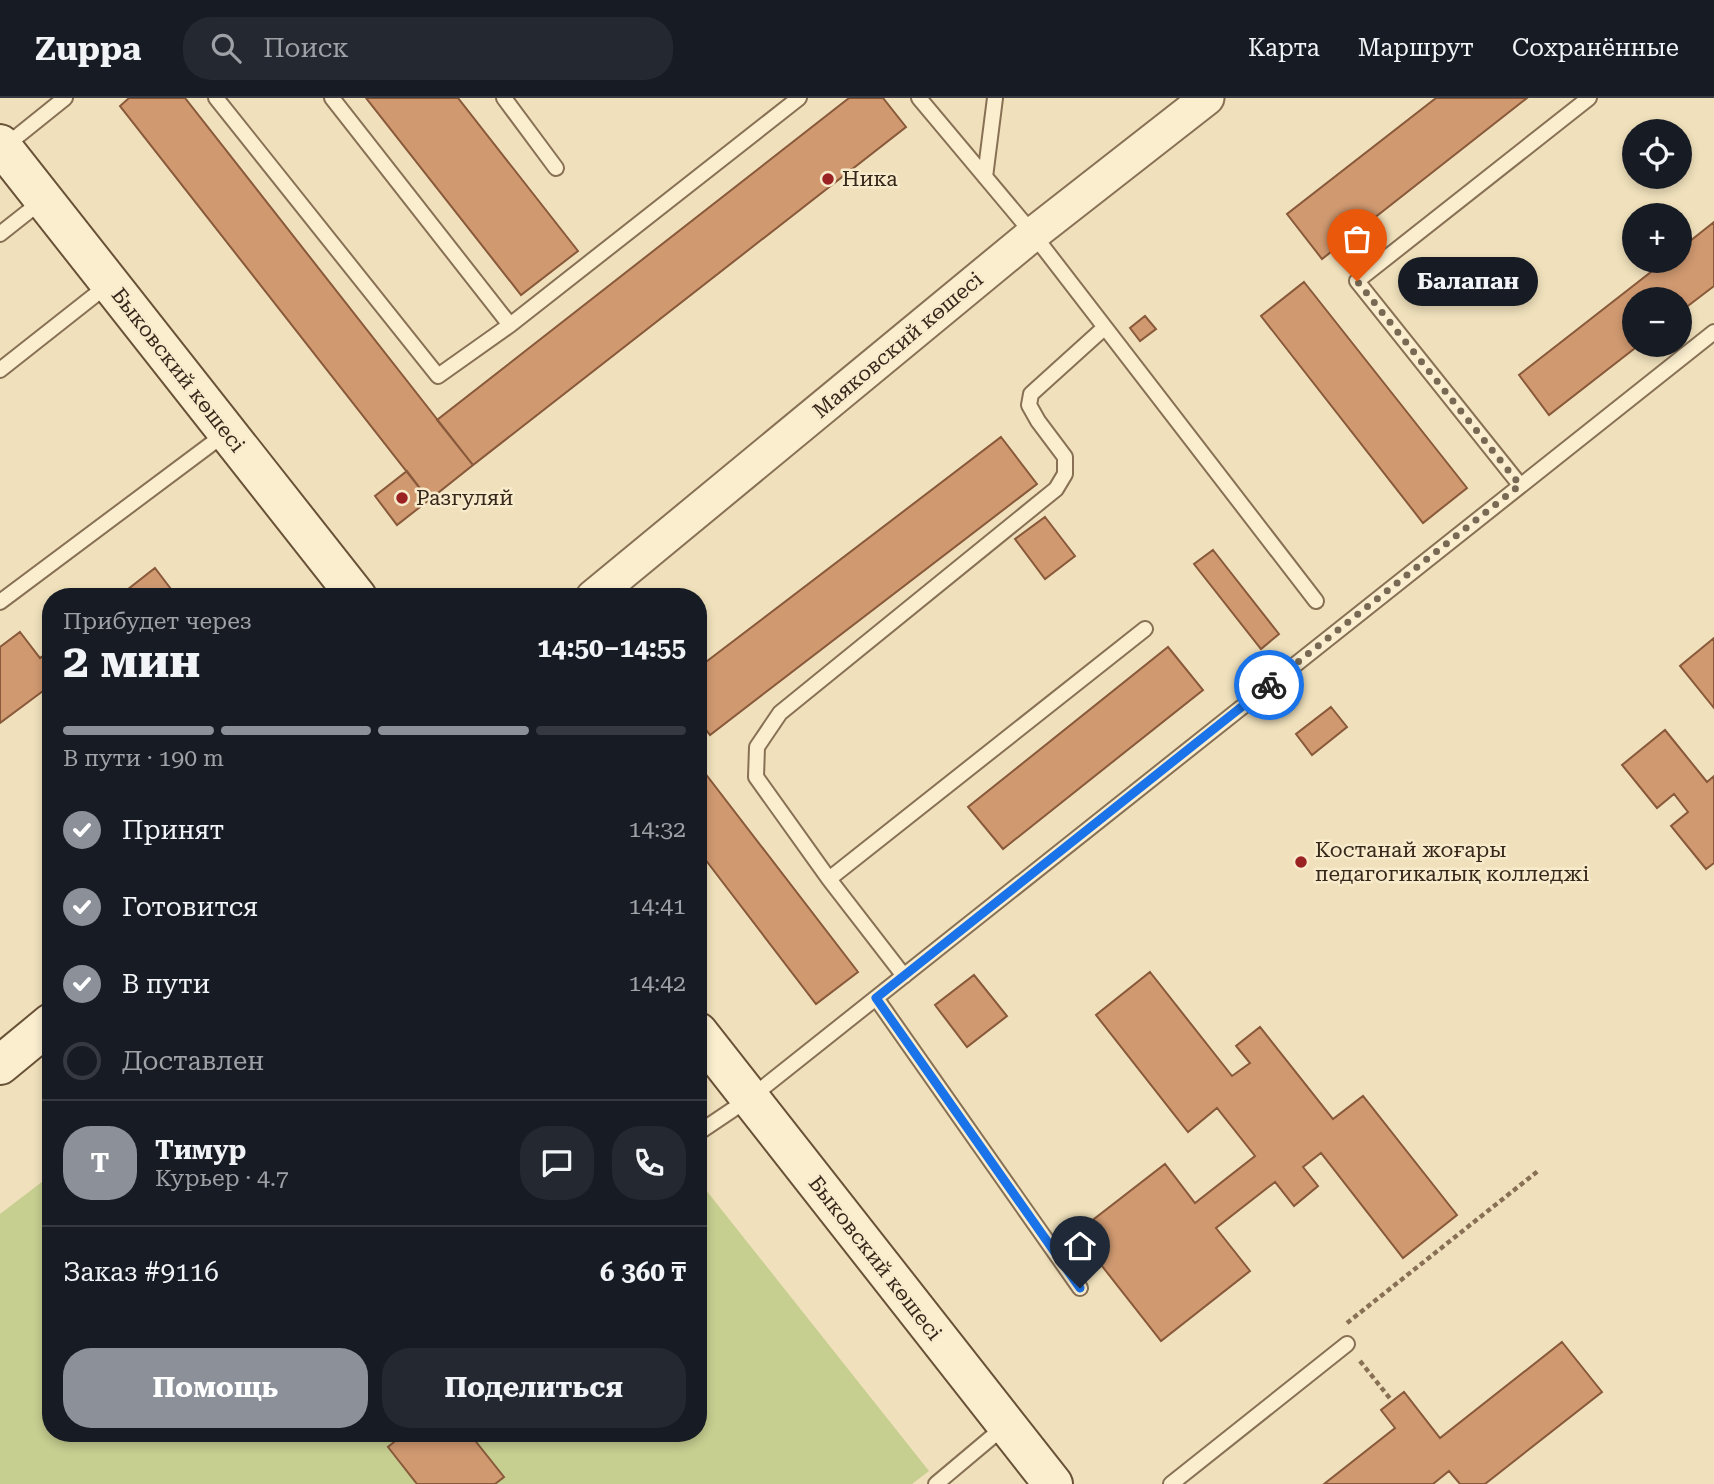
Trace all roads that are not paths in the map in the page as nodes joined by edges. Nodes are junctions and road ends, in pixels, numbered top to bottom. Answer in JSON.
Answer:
{"nodes":[{"id":1,"x":65,"y":98,"type":"edge"},
{"id":2,"x":216,"y":98,"type":"edge"},
{"id":3,"x":332,"y":98,"type":"edge"},
{"id":4,"x":504,"y":98,"type":"edge"},
{"id":5,"x":799,"y":98,"type":"edge"},
{"id":6,"x":919,"y":98,"type":"edge"},
{"id":7,"x":995,"y":98,"type":"edge"},
{"id":8,"x":1207,"y":98,"type":"edge"},
{"id":9,"x":1589,"y":98,"type":"edge"},
{"id":10,"x":2,"y":146,"type":"edge"},
{"id":11,"x":556,"y":168,"type":"dead end"},
{"id":12,"x":985,"y":177,"type":"junction"},
{"id":13,"x":44,"y":199,"type":"junction"},
{"id":14,"x":0,"y":234,"type":"edge"},
{"id":15,"x":1032,"y":234,"type":"junction"},
{"id":16,"x":110,"y":283,"type":"junction"},
{"id":17,"x":510,"y":326,"type":"junction"},
{"id":18,"x":1104,"y":328,"type":"junction"},
{"id":19,"x":1714,"y":332,"type":"edge"},
{"id":20,"x":0,"y":370,"type":"edge"},
{"id":21,"x":227,"y":432,"type":"junction"},
{"id":22,"x":1520,"y":485,"type":"junction"},
{"id":23,"x":350,"y":588,"type":"edge"},
{"id":24,"x":604,"y":588,"type":"edge"},
{"id":25,"x":1316,"y":601,"type":"dead end"},
{"id":26,"x":0,"y":603,"type":"edge"},
{"id":27,"x":1145,"y":629,"type":"dead end"},
{"id":28,"x":829,"y":879,"type":"junction"},
{"id":29,"x":904,"y":976,"type":"junction"},
{"id":30,"x":876,"y":998,"type":"junction"},
{"id":31,"x":42,"y":1030,"type":"edge"},
{"id":32,"x":707,"y":1043,"type":"edge"},
{"id":33,"x":0,"y":1065,"type":"edge"},
{"id":34,"x":750,"y":1098,"type":"junction"},
{"id":35,"x":707,"y":1127,"type":"edge"},
{"id":36,"x":1080,"y":1288,"type":"dead end"},
{"id":37,"x":1347,"y":1344,"type":"road end"},
{"id":38,"x":1006,"y":1425,"type":"junction"},
{"id":39,"x":936,"y":1484,"type":"edge"},
{"id":40,"x":1053,"y":1484,"type":"edge"},
{"id":41,"x":1171,"y":1484,"type":"edge"}],
"edges":[{"from":1,"to":10,"type":"lane"},
{"from":2,"to":17,"type":"lane"},
{"from":3,"to":17,"type":"lane"},
{"from":4,"to":11,"type":"lane"},
{"from":5,"to":17,"type":"lane"},
{"from":6,"to":12,"type":"lane"},
{"from":7,"to":12,"type":"lane"},
{"from":8,"to":15,"type":"street","name":"Маяковский көшесі"},
{"from":9,"to":22,"type":"lane"},
{"from":10,"to":13,"type":"main road","name":"Быковский көшесі"},
{"from":12,"to":15,"type":"lane"},
{"from":13,"to":14,"type":"lane"},
{"from":13,"to":16,"type":"main road","name":"Быковский көшесі"},
{"from":15,"to":18,"type":"lane"},
{"from":15,"to":24,"type":"street","name":"Маяковский көшесі"},
{"from":16,"to":20,"type":"lane"},
{"from":16,"to":21,"type":"main road","name":"Быковский көшесі"},
{"from":18,"to":25,"type":"lane"},
{"from":18,"to":28,"type":"lane"},
{"from":19,"to":22,"type":"lane"},
{"from":21,"to":23,"type":"main road","name":"Быковский көшесі"},
{"from":21,"to":26,"type":"lane"},
{"from":22,"to":29,"type":"lane"},
{"from":27,"to":28,"type":"lane"},
{"from":28,"to":29,"type":"lane"},
{"from":29,"to":30,"type":"lane"},
{"from":30,"to":34,"type":"lane"},
{"from":30,"to":36,"type":"lane"},
{"from":31,"to":33,"type":"main road"},
{"from":32,"to":34,"type":"main road","name":"Быковский көшесі"},
{"from":34,"to":35,"type":"lane"},
{"from":34,"to":38,"type":"main road","name":"Быковский көшесі"},
{"from":37,"to":41,"type":"lane"},
{"from":38,"to":39,"type":"lane"},
{"from":38,"to":40,"type":"main road","name":"Быковский көшесі"}]}
